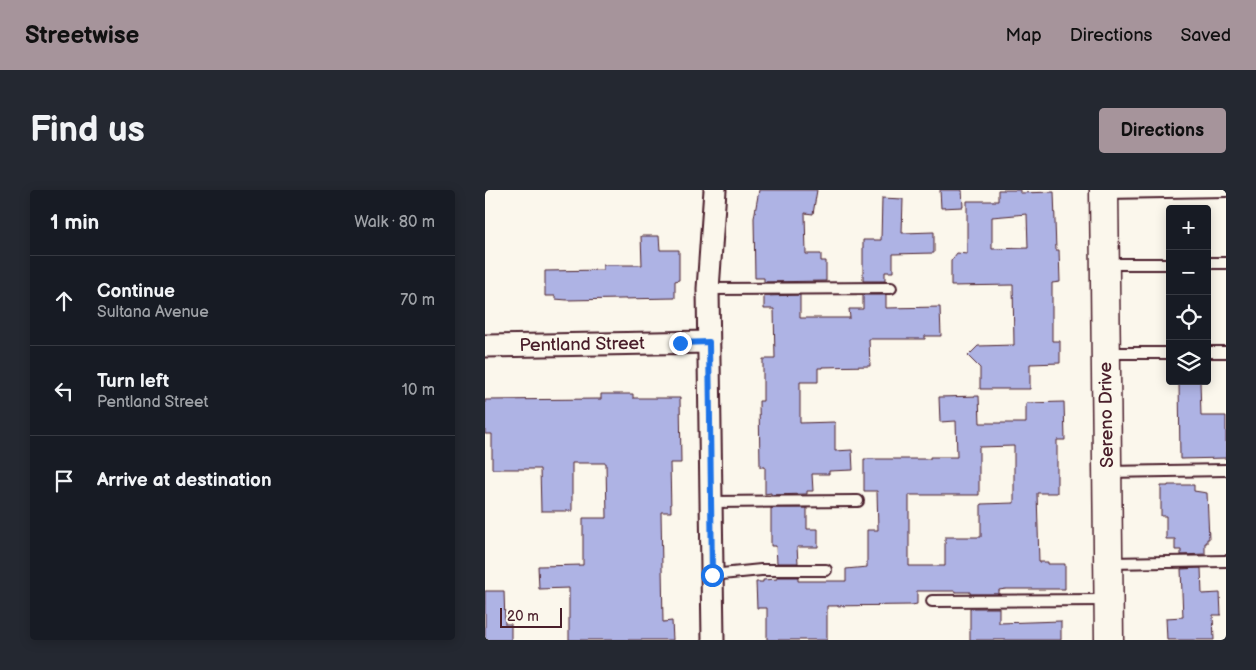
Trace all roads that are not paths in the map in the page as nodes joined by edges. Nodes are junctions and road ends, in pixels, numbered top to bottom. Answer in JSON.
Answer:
{"nodes":[{"id":1,"x":715,"y":190,"type":"edge"},
{"id":2,"x":1226,"y":191,"type":"edge"},
{"id":3,"x":1104,"y":192,"type":"edge"},
{"id":4,"x":1211,"y":263,"type":"edge"},
{"id":5,"x":1226,"y":263,"type":"edge"},
{"id":6,"x":1105,"y":264,"type":"junction"},
{"id":7,"x":1166,"y":264,"type":"edge"},
{"id":8,"x":891,"y":288,"type":"dead end"},
{"id":9,"x":708,"y":289,"type":"junction"},
{"id":10,"x":709,"y":342,"type":"junction"},
{"id":11,"x":485,"y":346,"type":"edge"},
{"id":12,"x":1211,"y":352,"type":"edge"},
{"id":13,"x":1226,"y":352,"type":"edge"},
{"id":14,"x":1105,"y":353,"type":"junction"},
{"id":15,"x":1166,"y":353,"type":"edge"},
{"id":16,"x":1226,"y":470,"type":"edge"},
{"id":17,"x":1107,"y":472,"type":"junction"},
{"id":18,"x":858,"y":501,"type":"dead end"},
{"id":19,"x":711,"y":502,"type":"junction"},
{"id":20,"x":1226,"y":562,"type":"edge"},
{"id":21,"x":1108,"y":563,"type":"junction"},
{"id":22,"x":826,"y":570,"type":"dead end"},
{"id":23,"x":712,"y":575,"type":"junction"},
{"id":24,"x":1109,"y":600,"type":"junction"},
{"id":25,"x":932,"y":601,"type":"dead end"},
{"id":26,"x":713,"y":640,"type":"edge"},
{"id":27,"x":1109,"y":640,"type":"edge"}],
"edges":[{"from":1,"to":9,"type":"street"},
{"from":2,"to":3,"type":"lane"},
{"from":3,"to":6,"type":"street","name":"Sereno Drive"},
{"from":4,"to":5,"type":"lane"},
{"from":6,"to":7,"type":"lane"},
{"from":6,"to":14,"type":"street","name":"Sereno Drive"},
{"from":8,"to":9,"type":"lane"},
{"from":9,"to":10,"type":"street"},
{"from":10,"to":11,"type":"street","name":"Pentland Street"},
{"from":10,"to":19,"type":"street"},
{"from":12,"to":13,"type":"lane"},
{"from":14,"to":15,"type":"lane"},
{"from":14,"to":17,"type":"street","name":"Sereno Drive"},
{"from":16,"to":17,"type":"lane"},
{"from":17,"to":21,"type":"street","name":"Sereno Drive"},
{"from":18,"to":19,"type":"lane"},
{"from":19,"to":23,"type":"street"},
{"from":20,"to":21,"type":"lane"},
{"from":21,"to":24,"type":"street","name":"Sereno Drive"},
{"from":22,"to":23,"type":"lane"},
{"from":23,"to":26,"type":"street"},
{"from":24,"to":25,"type":"lane"},
{"from":24,"to":27,"type":"street","name":"Sereno Drive"}]}
